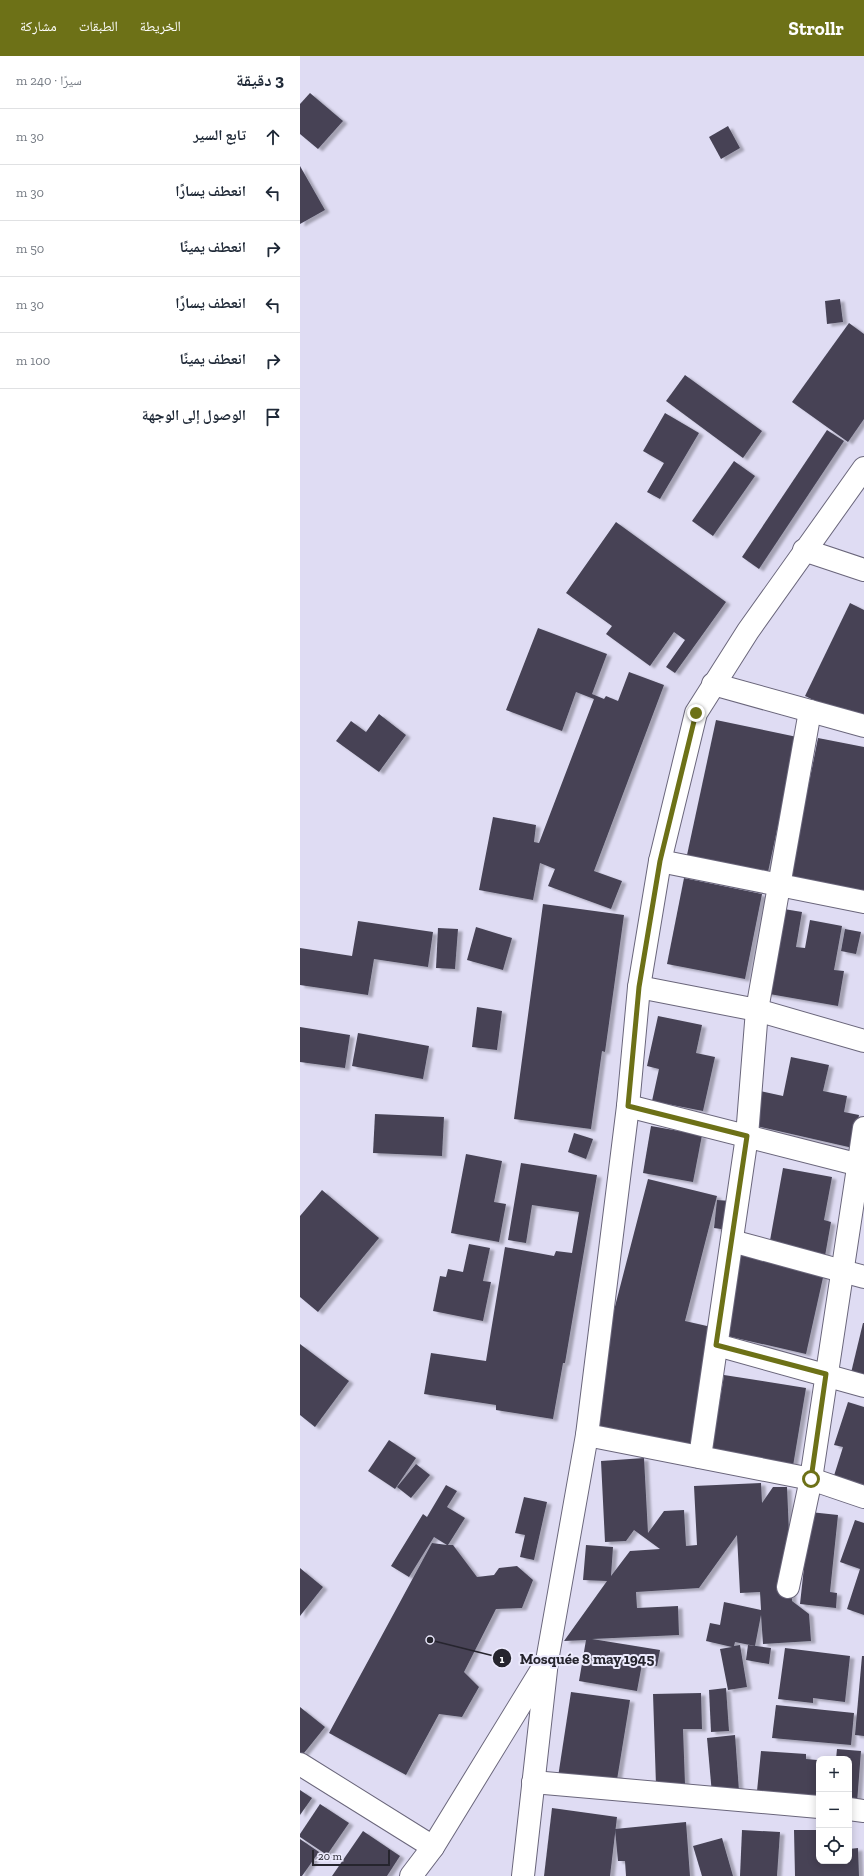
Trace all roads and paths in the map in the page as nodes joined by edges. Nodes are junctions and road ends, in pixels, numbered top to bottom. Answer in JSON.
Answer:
{"nodes":[{"id":1,"x":864,"y":468,"type":"edge"},
{"id":2,"x":804,"y":550,"type":"junction"},
{"id":3,"x":864,"y":570,"type":"edge"},
{"id":4,"x":714,"y":684,"type":"junction"},
{"id":5,"x":810,"y":711,"type":"junction"},
{"id":6,"x":864,"y":726,"type":"edge"},
{"id":7,"x":660,"y":861,"type":"junction"},
{"id":8,"x":780,"y":885,"type":"junction"},
{"id":9,"x":864,"y":902,"type":"edge"},
{"id":10,"x":639,"y":987,"type":"junction"},
{"id":11,"x":757,"y":1010,"type":"junction"},
{"id":12,"x":864,"y":1041,"type":"edge"},
{"id":13,"x":628,"y":1106,"type":"junction"},
{"id":14,"x":864,"y":1128,"type":"edge"},
{"id":15,"x":747,"y":1136,"type":"junction"},
{"id":16,"x":861,"y":1165,"type":"edge"},
{"id":17,"x":732,"y":1241,"type":"junction"},
{"id":18,"x":841,"y":1271,"type":"junction"},
{"id":19,"x":864,"y":1277,"type":"edge"},
{"id":20,"x":716,"y":1345,"type":"junction"},
{"id":21,"x":826,"y":1374,"type":"junction"},
{"id":22,"x":864,"y":1386,"type":"edge"},
{"id":23,"x":586,"y":1435,"type":"junction"},
{"id":24,"x":700,"y":1457,"type":"junction"},
{"id":25,"x":811,"y":1479,"type":"junction"},
{"id":26,"x":864,"y":1496,"type":"edge"},
{"id":27,"x":788,"y":1587,"type":"dead end"},
{"id":28,"x":547,"y":1661,"type":"junction"},
{"id":29,"x":300,"y":1764,"type":"edge"},
{"id":30,"x":533,"y":1782,"type":"junction"},
{"id":31,"x":816,"y":1807,"type":"edge"},
{"id":32,"x":852,"y":1809,"type":"edge"},
{"id":33,"x":864,"y":1810,"type":"edge"},
{"id":34,"x":433,"y":1847,"type":"junction"},
{"id":35,"x":411,"y":1876,"type":"edge"},
{"id":36,"x":523,"y":1876,"type":"edge"}],
"edges":[{"from":1,"to":2,"type":"street"},
{"from":2,"to":3,"type":"street"},
{"from":2,"to":4,"type":"street"},
{"from":4,"to":5,"type":"street"},
{"from":4,"to":7,"type":"street"},
{"from":5,"to":6,"type":"street"},
{"from":5,"to":8,"type":"street"},
{"from":7,"to":8,"type":"street"},
{"from":7,"to":10,"type":"street"},
{"from":8,"to":9,"type":"street"},
{"from":8,"to":11,"type":"street"},
{"from":10,"to":11,"type":"street"},
{"from":10,"to":13,"type":"street"},
{"from":11,"to":12,"type":"street"},
{"from":11,"to":15,"type":"street"},
{"from":13,"to":15,"type":"street"},
{"from":13,"to":23,"type":"street"},
{"from":14,"to":16,"type":"street"},
{"from":15,"to":16,"type":"street"},
{"from":15,"to":17,"type":"street"},
{"from":16,"to":18,"type":"street"},
{"from":17,"to":18,"type":"street"},
{"from":17,"to":20,"type":"street"},
{"from":18,"to":19,"type":"street"},
{"from":18,"to":21,"type":"street"},
{"from":20,"to":21,"type":"street"},
{"from":20,"to":24,"type":"street"},
{"from":21,"to":22,"type":"street"},
{"from":21,"to":25,"type":"street"},
{"from":23,"to":24,"type":"street"},
{"from":23,"to":28,"type":"street"},
{"from":24,"to":25,"type":"street"},
{"from":25,"to":26,"type":"street"},
{"from":25,"to":27,"type":"street"},
{"from":28,"to":30,"type":"street"},
{"from":28,"to":34,"type":"street"},
{"from":29,"to":34,"type":"street"},
{"from":30,"to":31,"type":"street"},
{"from":30,"to":36,"type":"street"},
{"from":32,"to":33,"type":"street"},
{"from":34,"to":35,"type":"street"}]}
